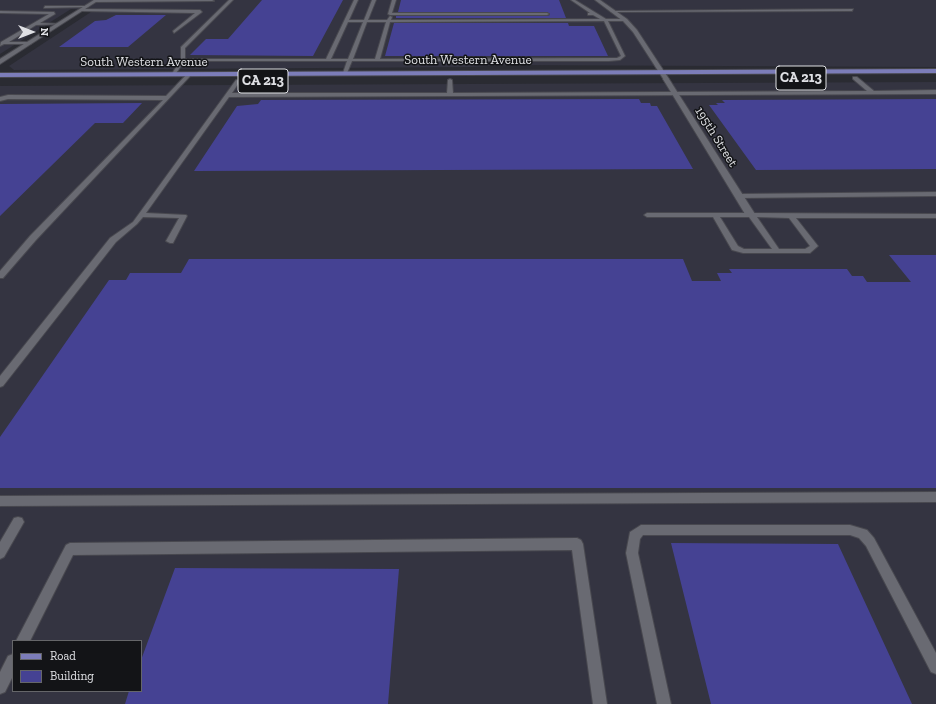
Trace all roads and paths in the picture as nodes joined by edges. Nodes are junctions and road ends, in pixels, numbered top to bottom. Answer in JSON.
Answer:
{"nodes":[{"id":1,"x":96,"y":0,"type":"edge"},
{"id":2,"x":231,"y":0,"type":"edge"},
{"id":3,"x":356,"y":0,"type":"edge"},
{"id":4,"x":374,"y":0,"type":"edge"},
{"id":5,"x":394,"y":0,"type":"edge"},
{"id":6,"x":573,"y":0,"type":"edge"},
{"id":7,"x":597,"y":0,"type":"edge"},
{"id":8,"x":179,"y":1,"type":"edge"},
{"id":9,"x":198,"y":6,"type":"dead end"},
{"id":10,"x":206,"y":6,"type":"junction"},
{"id":11,"x":0,"y":7,"type":"edge"},
{"id":12,"x":7,"y":7,"type":"dead end"},
{"id":13,"x":43,"y":7,"type":"dead end"},
{"id":14,"x":182,"y":7,"type":"dead end"},
{"id":15,"x":83,"y":8,"type":"junction"},
{"id":16,"x":97,"y":10,"type":"junction"},
{"id":17,"x":852,"y":10,"type":"dead end"},
{"id":18,"x":612,"y":11,"type":"junction"},
{"id":19,"x":0,"y":12,"type":"edge"},
{"id":20,"x":200,"y":12,"type":"junction"},
{"id":21,"x":390,"y":14,"type":"junction"},
{"id":22,"x":555,"y":14,"type":"dead end"},
{"id":23,"x":586,"y":14,"type":"dead end"},
{"id":24,"x":594,"y":14,"type":"junction"},
{"id":25,"x":605,"y":20,"type":"junction"},
{"id":26,"x":625,"y":20,"type":"junction"},
{"id":27,"x":346,"y":21,"type":"junction"},
{"id":28,"x":366,"y":21,"type":"junction"},
{"id":29,"x":388,"y":21,"type":"junction"},
{"id":30,"x":34,"y":24,"type":"junction"},
{"id":31,"x":59,"y":24,"type":"junction"},
{"id":32,"x":174,"y":32,"type":"dead end"},
{"id":33,"x":29,"y":43,"type":"junction"},
{"id":34,"x":2,"y":44,"type":"edge"},
{"id":35,"x":184,"y":60,"type":"junction"},
{"id":36,"x":328,"y":60,"type":"junction"},
{"id":37,"x":350,"y":60,"type":"junction"},
{"id":38,"x":377,"y":60,"type":"junction"},
{"id":39,"x":488,"y":60,"type":"junction"},
{"id":40,"x":0,"y":62,"type":"edge"},
{"id":41,"x":661,"y":71,"type":"junction"},
{"id":42,"x":936,"y":71,"type":"edge"},
{"id":43,"x":488,"y":72,"type":"junction"},
{"id":44,"x":345,"y":73,"type":"junction"},
{"id":45,"x":173,"y":74,"type":"junction"},
{"id":46,"x":190,"y":74,"type":"junction"},
{"id":47,"x":0,"y":76,"type":"edge"},
{"id":48,"x":855,"y":78,"type":"junction"},
{"id":49,"x":936,"y":78,"type":"edge"},
{"id":50,"x":533,"y":79,"type":"dead end"},
{"id":51,"x":666,"y":79,"type":"junction"},
{"id":52,"x":442,"y":80,"type":"dead end"},
{"id":53,"x":450,"y":80,"type":"junction"},
{"id":54,"x":457,"y":80,"type":"dead end"},
{"id":55,"x":175,"y":81,"type":"dead end"},
{"id":56,"x":182,"y":81,"type":"junction"},
{"id":57,"x":190,"y":81,"type":"dead end"},
{"id":58,"x":230,"y":81,"type":"dead end"},
{"id":59,"x":238,"y":81,"type":"junction"},
{"id":60,"x":246,"y":81,"type":"dead end"},
{"id":61,"x":0,"y":82,"type":"edge"},
{"id":62,"x":128,"y":82,"type":"dead end"},
{"id":63,"x":872,"y":92,"type":"junction"},
{"id":64,"x":936,"y":92,"type":"edge"},
{"id":65,"x":450,"y":93,"type":"junction"},
{"id":66,"x":675,"y":93,"type":"junction"},
{"id":67,"x":228,"y":94,"type":"junction"},
{"id":68,"x":166,"y":98,"type":"junction"},
{"id":69,"x":0,"y":99,"type":"edge"},
{"id":70,"x":936,"y":194,"type":"edge"},
{"id":71,"x":738,"y":196,"type":"junction"},
{"id":72,"x":750,"y":214,"type":"junction"},
{"id":73,"x":140,"y":215,"type":"junction"},
{"id":74,"x":647,"y":215,"type":"dead end"},
{"id":75,"x":715,"y":215,"type":"junction"},
{"id":76,"x":792,"y":215,"type":"junction"},
{"id":77,"x":936,"y":216,"type":"edge"},
{"id":78,"x":170,"y":241,"type":"dead end"},
{"id":79,"x":777,"y":251,"type":"junction"},
{"id":80,"x":0,"y":276,"type":"edge"},
{"id":81,"x":0,"y":383,"type":"edge"},
{"id":82,"x":936,"y":497,"type":"edge"},
{"id":83,"x":0,"y":501,"type":"edge"},
{"id":84,"x":18,"y":522,"type":"dead end"},
{"id":85,"x":0,"y":553,"type":"edge"},
{"id":86,"x":24,"y":640,"type":"edge"},
{"id":87,"x":12,"y":663,"type":"edge"},
{"id":88,"x":936,"y":668,"type":"edge"},
{"id":89,"x":0,"y":687,"type":"edge"},
{"id":90,"x":600,"y":704,"type":"edge"},
{"id":91,"x":664,"y":704,"type":"edge"}],
"edges":[{"from":1,"to":8,"type":"lane"},
{"from":1,"to":15,"type":"street"},
{"from":2,"to":35,"type":"lane"},
{"from":3,"to":27,"type":"lane"},
{"from":4,"to":28,"type":"lane"},
{"from":5,"to":21,"type":"lane"},
{"from":6,"to":24,"type":"lane"},
{"from":7,"to":18,"type":"street","name":"195th Street"},
{"from":8,"to":10,"type":"lane"},
{"from":9,"to":10,"type":"lane"},
{"from":10,"to":20,"type":"lane"},
{"from":11,"to":12,"type":"lane"},
{"from":13,"to":15,"type":"lane"},
{"from":14,"to":16,"type":"lane"},
{"from":15,"to":16,"type":"lane"},
{"from":15,"to":31,"type":"street"},
{"from":16,"to":20,"type":"lane"},
{"from":17,"to":18,"type":"lane"},
{"from":18,"to":26,"type":"street","name":"195th Street"},
{"from":19,"to":30,"type":"lane"},
{"from":20,"to":32,"type":"lane"},
{"from":21,"to":22,"type":"lane"},
{"from":21,"to":29,"type":"lane"},
{"from":23,"to":24,"type":"lane"},
{"from":24,"to":25,"type":"lane"},
{"from":25,"to":26,"type":"lane"},
{"from":25,"to":29,"type":"lane"},
{"from":25,"to":39,"type":"lane"},
{"from":26,"to":41,"type":"street","name":"195th Street"},
{"from":27,"to":28,"type":"lane"},
{"from":27,"to":36,"type":"lane"},
{"from":28,"to":29,"type":"lane"},
{"from":28,"to":37,"type":"lane"},
{"from":29,"to":38,"type":"lane"},
{"from":30,"to":31,"type":"lane"},
{"from":30,"to":34,"type":"lane"},
{"from":31,"to":33,"type":"street"},
{"from":33,"to":34,"type":"lane"},
{"from":33,"to":40,"type":"street"},
{"from":35,"to":36,"type":"lane"},
{"from":35,"to":45,"type":"lane"},
{"from":36,"to":37,"type":"lane"},
{"from":37,"to":38,"type":"lane"},
{"from":37,"to":44,"type":"lane"},
{"from":38,"to":39,"type":"lane"},
{"from":39,"to":43,"type":"lane"},
{"from":41,"to":42,"type":"main road","name":"South Western Avenue","number":"CA 213"},
{"from":41,"to":43,"type":"main road","name":"South Western Avenue","number":"CA 213"},
{"from":41,"to":51,"type":"street","name":"195th Street"},
{"from":43,"to":44,"type":"main road","name":"South Western Avenue","number":"CA 213"},
{"from":44,"to":46,"type":"main road","name":"South Western Avenue","number":"CA 213"},
{"from":45,"to":46,"type":"main road","name":"South Western Avenue","number":"CA 213"},
{"from":45,"to":47,"type":"main road","name":"South Western Avenue","number":"CA 213"},
{"from":46,"to":56,"type":"lane"},
{"from":48,"to":49,"type":"main road","name":"South Western Avenue","number":"CA 213"},
{"from":48,"to":51,"type":"main road","name":"South Western Avenue","number":"CA 213"},
{"from":48,"to":63,"type":"lane"},
{"from":50,"to":51,"type":"main road","name":"South Western Avenue","number":"CA 213"},
{"from":51,"to":66,"type":"street","name":"195th Street"},
{"from":52,"to":53,"type":"main road","name":"South Western Avenue"},
{"from":53,"to":54,"type":"main road","name":"South Western Avenue"},
{"from":53,"to":65,"type":"lane"},
{"from":55,"to":56,"type":"main road","name":"South Western Avenue"},
{"from":56,"to":57,"type":"main road","name":"South Western Avenue"},
{"from":56,"to":68,"type":"lane"},
{"from":58,"to":59,"type":"main road","number":"CA 213"},
{"from":59,"to":60,"type":"main road","number":"CA 213"},
{"from":59,"to":67,"type":"lane"},
{"from":61,"to":62,"type":"main road","name":"South Western Avenue"},
{"from":63,"to":64,"type":"lane"},
{"from":63,"to":66,"type":"lane"},
{"from":65,"to":66,"type":"lane"},
{"from":65,"to":67,"type":"lane"},
{"from":66,"to":71,"type":"street","name":"195th Street"},
{"from":67,"to":73,"type":"lane"},
{"from":68,"to":69,"type":"lane"},
{"from":68,"to":80,"type":"lane"},
{"from":70,"to":71,"type":"lane"},
{"from":71,"to":72,"type":"street","name":"195th Street"},
{"from":72,"to":75,"type":"lane"},
{"from":72,"to":76,"type":"lane"},
{"from":72,"to":79,"type":"lane"},
{"from":73,"to":78,"type":"lane"},
{"from":73,"to":81,"type":"lane"},
{"from":74,"to":75,"type":"lane"},
{"from":75,"to":79,"type":"lane"},
{"from":76,"to":77,"type":"lane"},
{"from":76,"to":79,"type":"lane"},
{"from":82,"to":83,"type":"lane"},
{"from":84,"to":85,"type":"lane"},
{"from":86,"to":90,"type":"lane"},
{"from":87,"to":89,"type":"lane"},
{"from":88,"to":91,"type":"lane"}]}
